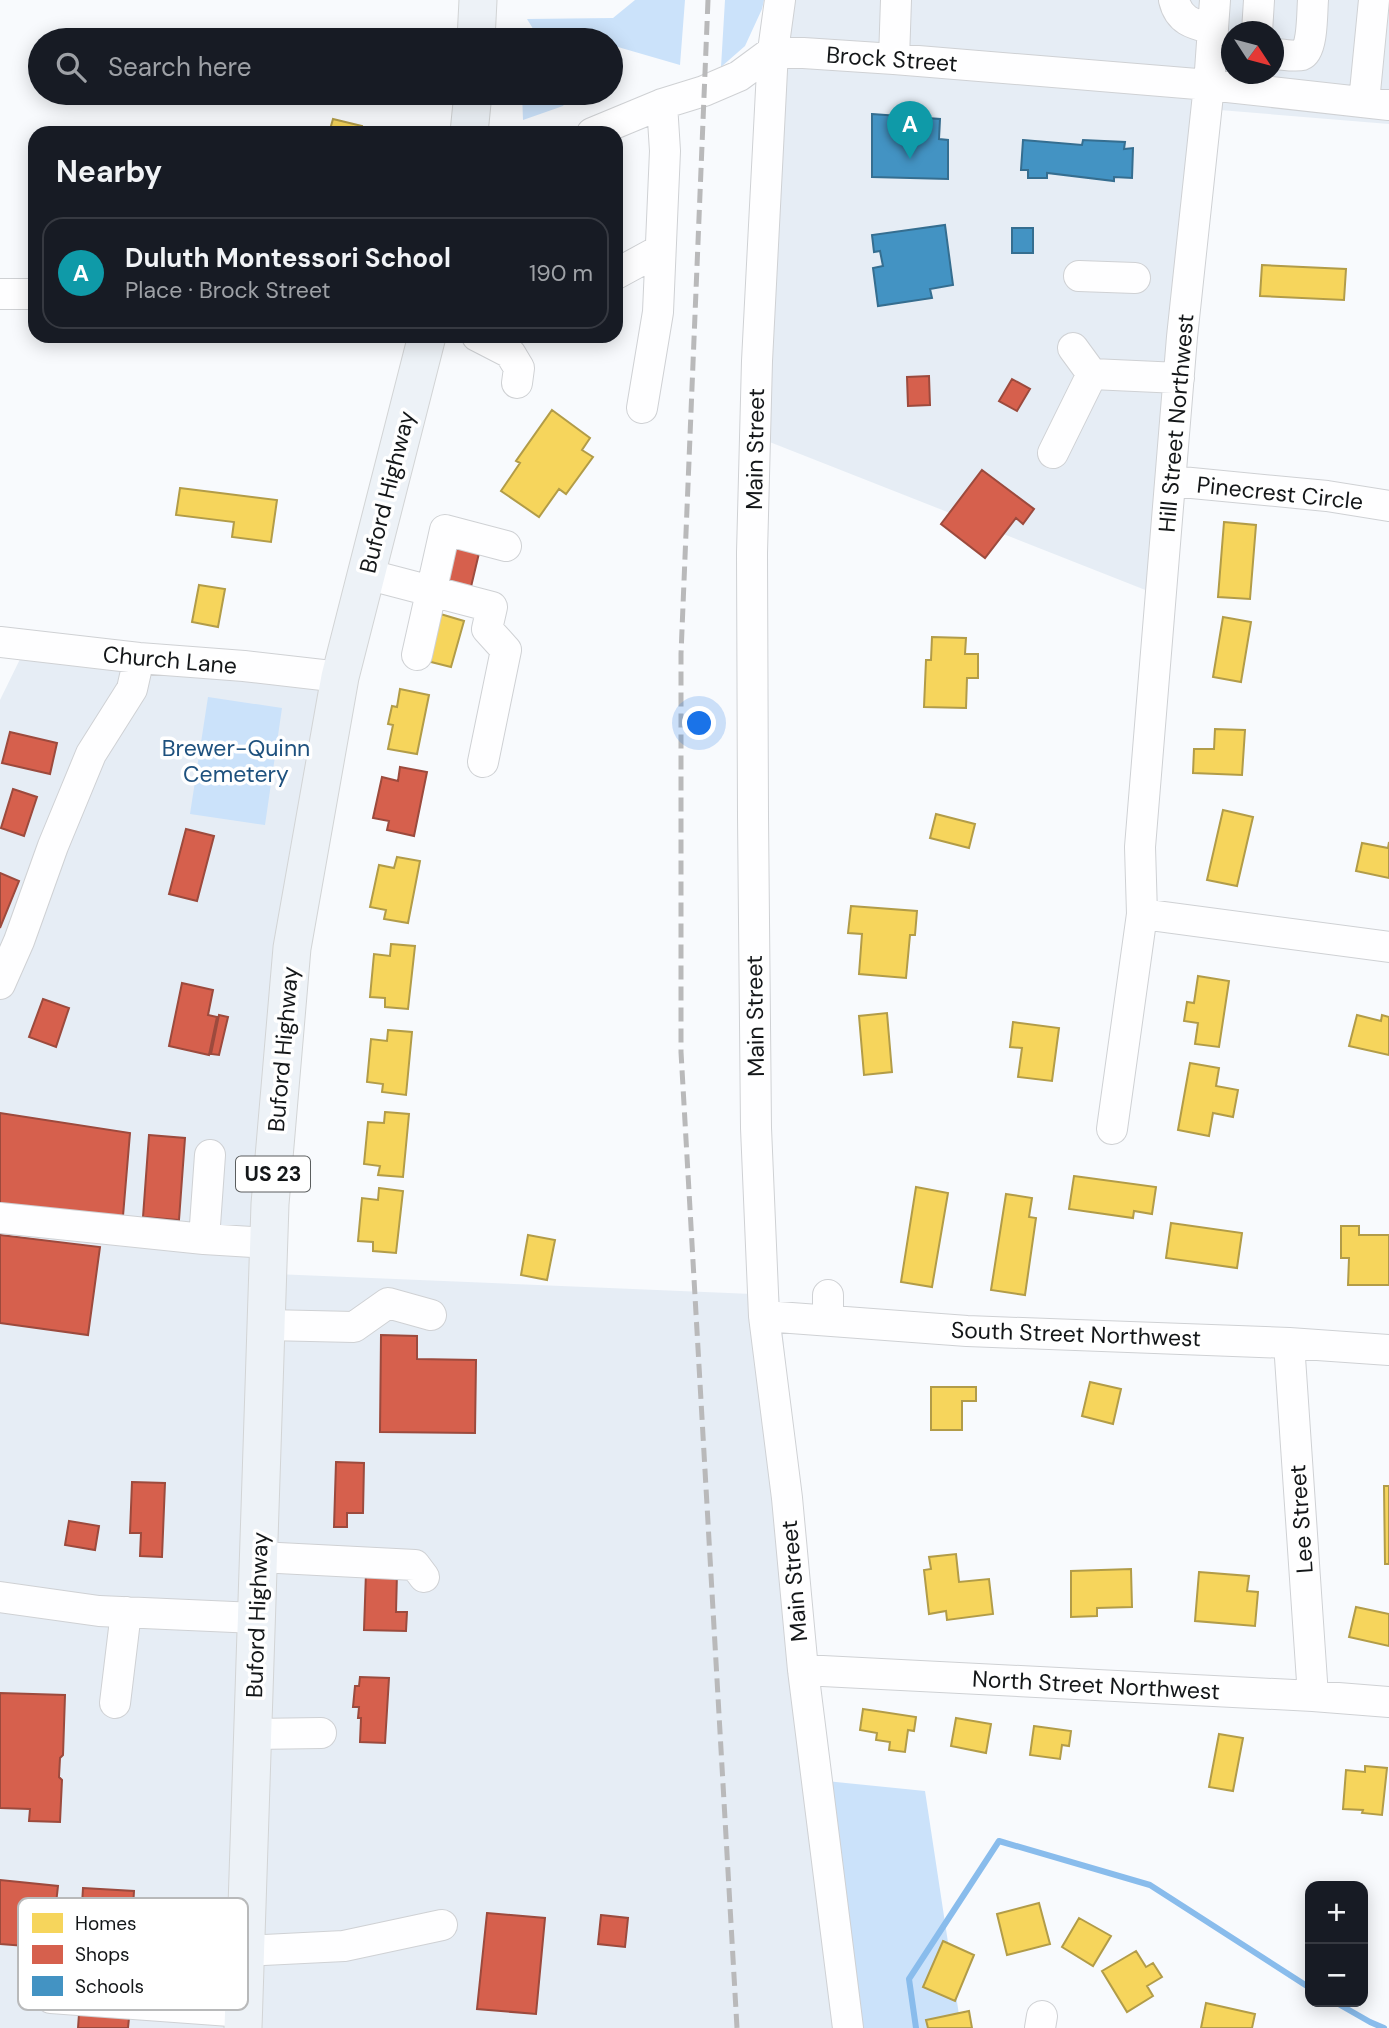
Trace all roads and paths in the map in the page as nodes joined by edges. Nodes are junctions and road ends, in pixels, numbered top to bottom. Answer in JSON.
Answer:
{"nodes":[{"id":1,"x":478,"y":0,"type":"edge"},
{"id":2,"x":780,"y":0,"type":"edge"},
{"id":3,"x":896,"y":0,"type":"edge"},
{"id":4,"x":1174,"y":0,"type":"edge"},
{"id":5,"x":1259,"y":0,"type":"edge"},
{"id":6,"x":1313,"y":0,"type":"edge"},
{"id":7,"x":1374,"y":0,"type":"edge"},
{"id":8,"x":1214,"y":14,"type":"edge"},
{"id":9,"x":1258,"y":21,"type":"edge"},
{"id":10,"x":477,"y":28,"type":"edge"},
{"id":11,"x":773,"y":51,"type":"junction"},
{"id":12,"x":1284,"y":54,"type":"edge"},
{"id":13,"x":894,"y":59,"type":"junction"},
{"id":14,"x":1209,"y":85,"type":"junction"},
{"id":15,"x":1376,"y":103,"type":"edge"},
{"id":16,"x":662,"y":104,"type":"junction"},
{"id":17,"x":471,"y":105,"type":"edge"},
{"id":18,"x":470,"y":126,"type":"edge"},
{"id":19,"x":609,"y":126,"type":"edge"},
{"id":20,"x":660,"y":250,"type":"junction"},
{"id":21,"x":623,"y":270,"type":"edge"},
{"id":22,"x":1079,"y":276,"type":"dead end"},
{"id":23,"x":1135,"y":278,"type":"dead end"},
{"id":24,"x":0,"y":294,"type":"edge"},
{"id":25,"x":28,"y":295,"type":"edge"},
{"id":26,"x":425,"y":343,"type":"edge"},
{"id":27,"x":491,"y":343,"type":"edge"},
{"id":28,"x":1073,"y":348,"type":"dead end"},
{"id":29,"x":1092,"y":374,"type":"junction"},
{"id":30,"x":1179,"y":378,"type":"junction"},
{"id":31,"x":517,"y":383,"type":"dead end"},
{"id":32,"x":642,"y":408,"type":"dead end"},
{"id":33,"x":1052,"y":453,"type":"dead end"},
{"id":34,"x":1171,"y":481,"type":"junction"},
{"id":35,"x":1389,"y":506,"type":"edge"},
{"id":36,"x":506,"y":546,"type":"dead end"},
{"id":37,"x":366,"y":574,"type":"junction"},
{"id":38,"x":431,"y":591,"type":"junction"},
{"id":39,"x":0,"y":642,"type":"edge"},
{"id":40,"x":417,"y":655,"type":"dead end"},
{"id":41,"x":139,"y":658,"type":"junction"},
{"id":42,"x":340,"y":677,"type":"junction"},
{"id":43,"x":483,"y":762,"type":"dead end"},
{"id":44,"x":1142,"y":914,"type":"junction"},
{"id":45,"x":1389,"y":947,"type":"edge"},
{"id":46,"x":0,"y":984,"type":"edge"},
{"id":47,"x":1112,"y":1129,"type":"dead end"},
{"id":48,"x":210,"y":1155,"type":"dead end"},
{"id":49,"x":0,"y":1218,"type":"edge"},
{"id":50,"x":204,"y":1239,"type":"junction"},
{"id":51,"x":269,"y":1244,"type":"junction"},
{"id":52,"x":431,"y":1315,"type":"dead end"},
{"id":53,"x":764,"y":1316,"type":"junction"},
{"id":54,"x":267,"y":1325,"type":"junction"},
{"id":55,"x":1289,"y":1343,"type":"junction"},
{"id":56,"x":1389,"y":1350,"type":"edge"},
{"id":57,"x":259,"y":1556,"type":"junction"},
{"id":58,"x":424,"y":1577,"type":"dead end"},
{"id":59,"x":0,"y":1597,"type":"edge"},
{"id":60,"x":126,"y":1612,"type":"junction"},
{"id":61,"x":257,"y":1618,"type":"junction"},
{"id":62,"x":803,"y":1670,"type":"junction"},
{"id":63,"x":117,"y":1690,"type":"dead end"},
{"id":64,"x":1313,"y":1696,"type":"junction"},
{"id":65,"x":1389,"y":1702,"type":"edge"},
{"id":66,"x":321,"y":1733,"type":"dead end"},
{"id":67,"x":253,"y":1734,"type":"junction"},
{"id":68,"x":248,"y":1898,"type":"edge"},
{"id":69,"x":442,"y":1925,"type":"dead end"},
{"id":70,"x":248,"y":1951,"type":"edge"},
{"id":71,"x":183,"y":2010,"type":"edge"},
{"id":72,"x":243,"y":2020,"type":"edge"},
{"id":73,"x":848,"y":2028,"type":"edge"}],
"edges":[{"from":1,"to":10,"type":"main road"},
{"from":2,"to":11,"type":"street","name":"Main Street"},
{"from":3,"to":13,"type":"street"},
{"from":4,"to":8,"type":"street"},
{"from":5,"to":9,"type":"street"},
{"from":6,"to":12,"type":"street"},
{"from":7,"to":15,"type":"street"},
{"from":8,"to":14,"type":"street","name":"Hill Street Northwest"},
{"from":11,"to":13,"type":"street","name":"Brock Street"},
{"from":11,"to":16,"type":"street"},
{"from":11,"to":53,"type":"street","name":"Main Street"},
{"from":13,"to":14,"type":"street","name":"Brock Street"},
{"from":14,"to":15,"type":"street","name":"Brock Street"},
{"from":14,"to":30,"type":"street","name":"Hill Street Northwest"},
{"from":16,"to":19,"type":"street"},
{"from":16,"to":20,"type":"street"},
{"from":17,"to":18,"type":"main road"},
{"from":20,"to":21,"type":"street"},
{"from":20,"to":32,"type":"street"},
{"from":22,"to":23,"type":"street"},
{"from":24,"to":25,"type":"street"},
{"from":26,"to":37,"type":"main road","name":"Buford Highway","number":"US 23"},
{"from":27,"to":31,"type":"street"},
{"from":28,"to":29,"type":"street"},
{"from":29,"to":30,"type":"street"},
{"from":29,"to":33,"type":"street"},
{"from":30,"to":34,"type":"street","name":"Hill Street Northwest"},
{"from":34,"to":35,"type":"street","name":"Pinecrest Circle"},
{"from":34,"to":44,"type":"street","name":"Hill Street Northwest"},
{"from":36,"to":38,"type":"street"},
{"from":37,"to":38,"type":"street"},
{"from":37,"to":42,"type":"main road","name":"Buford Highway","number":"US 23"},
{"from":38,"to":40,"type":"street"},
{"from":38,"to":43,"type":"street"},
{"from":39,"to":41,"type":"street","name":"Church Lane"},
{"from":41,"to":42,"type":"street","name":"Church Lane"},
{"from":41,"to":46,"type":"street"},
{"from":42,"to":51,"type":"main road","name":"Buford Highway","number":"US 23"},
{"from":44,"to":45,"type":"street"},
{"from":44,"to":47,"type":"street"},
{"from":48,"to":50,"type":"street"},
{"from":49,"to":50,"type":"street"},
{"from":50,"to":51,"type":"street"},
{"from":51,"to":54,"type":"main road","name":"Buford Highway","number":"US 23"},
{"from":52,"to":54,"type":"street"},
{"from":53,"to":55,"type":"street","name":"South Street Northwest"},
{"from":53,"to":62,"type":"street","name":"Main Street"},
{"from":54,"to":57,"type":"main road","name":"Buford Highway","number":"US 23"},
{"from":55,"to":56,"type":"street","name":"South Street Northwest"},
{"from":55,"to":64,"type":"street","name":"Lee Street"},
{"from":57,"to":58,"type":"street"},
{"from":57,"to":61,"type":"main road","name":"Buford Highway","number":"US 23"},
{"from":59,"to":60,"type":"street"},
{"from":60,"to":61,"type":"street"},
{"from":60,"to":63,"type":"street"},
{"from":61,"to":67,"type":"main road","name":"Buford Highway","number":"US 23"},
{"from":62,"to":64,"type":"street","name":"North Street Northwest"},
{"from":62,"to":73,"type":"street","name":"Main Street"},
{"from":64,"to":65,"type":"street","name":"North Street Northwest"},
{"from":66,"to":67,"type":"street"},
{"from":67,"to":68,"type":"main road","name":"Buford Highway","number":"US 23"},
{"from":69,"to":70,"type":"street"},
{"from":71,"to":72,"type":"street"}]}
